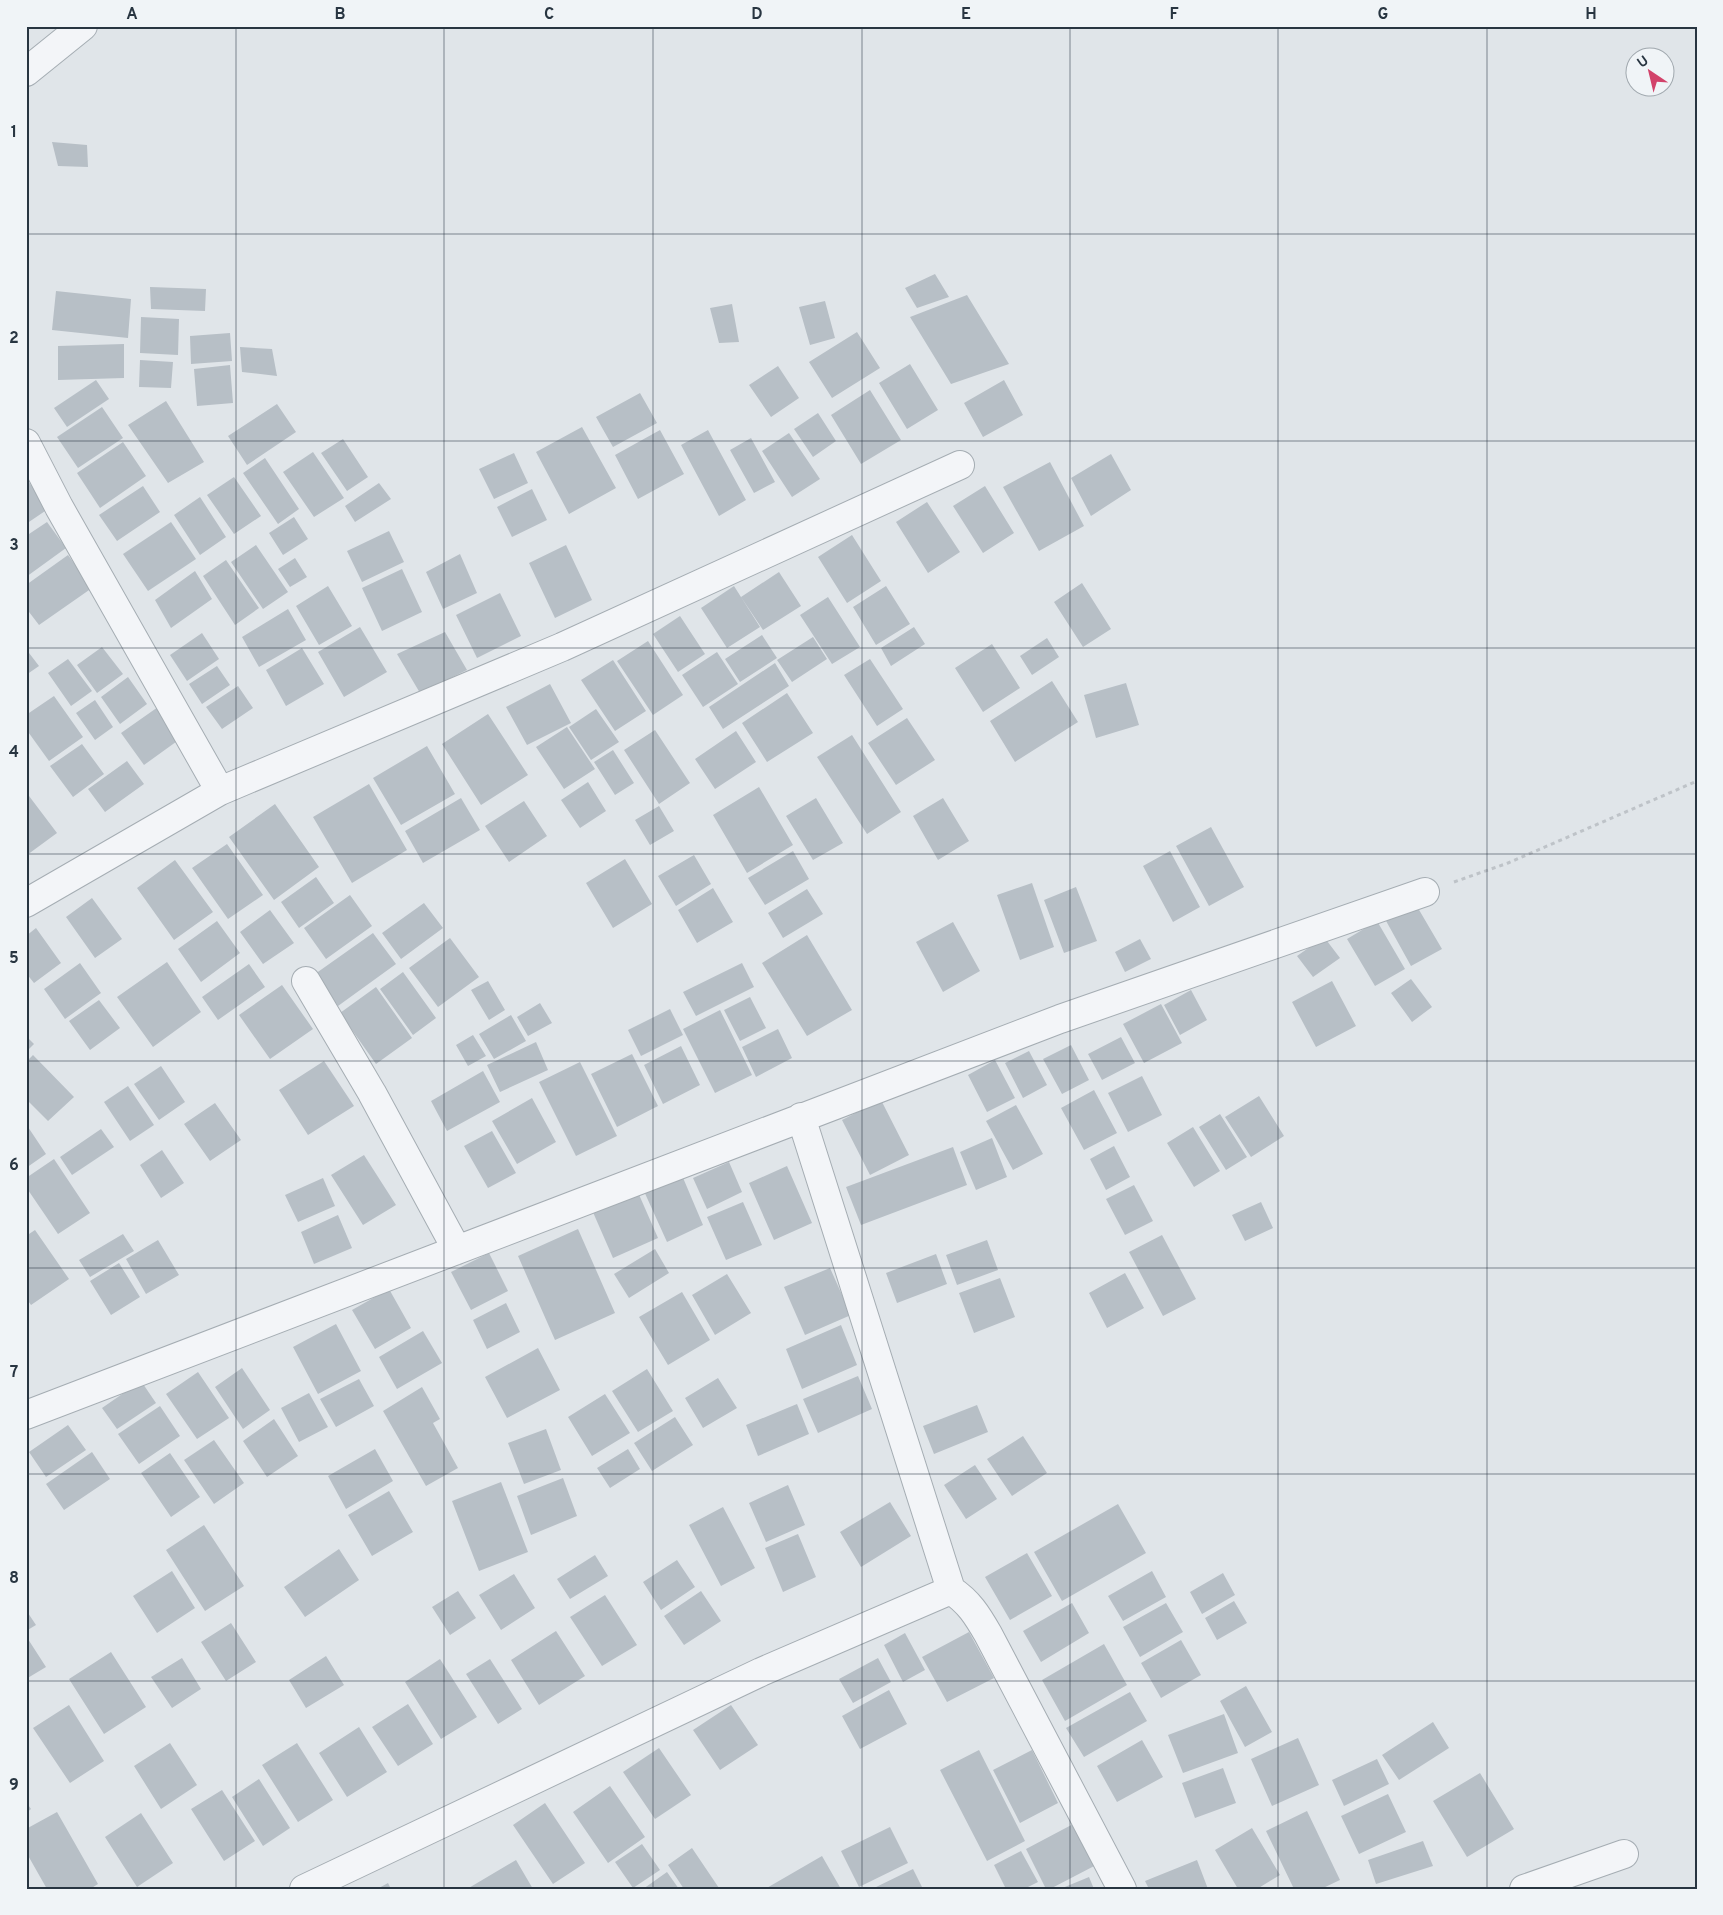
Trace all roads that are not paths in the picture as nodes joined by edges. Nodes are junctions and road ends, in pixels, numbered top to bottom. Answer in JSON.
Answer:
{"nodes":[{"id":1,"x":82,"y":26,"type":"edge"},
{"id":2,"x":26,"y":72,"type":"edge"},
{"id":3,"x":26,"y":443,"type":"edge"},
{"id":4,"x":960,"y":465,"type":"dead end"},
{"id":5,"x":220,"y":790,"type":"junction"},
{"id":6,"x":1425,"y":892,"type":"road end"},
{"id":7,"x":26,"y":903,"type":"edge"},
{"id":8,"x":306,"y":981,"type":"dead end"},
{"id":9,"x":801,"y":1117,"type":"junction"},
{"id":10,"x":457,"y":1250,"type":"junction"},
{"id":11,"x":26,"y":1415,"type":"edge"},
{"id":12,"x":951,"y":1590,"type":"junction"},
{"id":13,"x":1624,"y":1854,"type":"dead end"},
{"id":14,"x":304,"y":1889,"type":"edge"},
{"id":15,"x":1122,"y":1889,"type":"edge"},
{"id":16,"x":1524,"y":1889,"type":"edge"}],
"edges":[{"from":1,"to":2,"type":"street"},
{"from":3,"to":5,"type":"street"},
{"from":4,"to":5,"type":"street"},
{"from":5,"to":7,"type":"street"},
{"from":6,"to":9,"type":"street"},
{"from":8,"to":10,"type":"street"},
{"from":9,"to":10,"type":"street"},
{"from":9,"to":12,"type":"street"},
{"from":10,"to":11,"type":"street"},
{"from":12,"to":14,"type":"street"},
{"from":12,"to":15,"type":"street"},
{"from":13,"to":16,"type":"street"}]}
